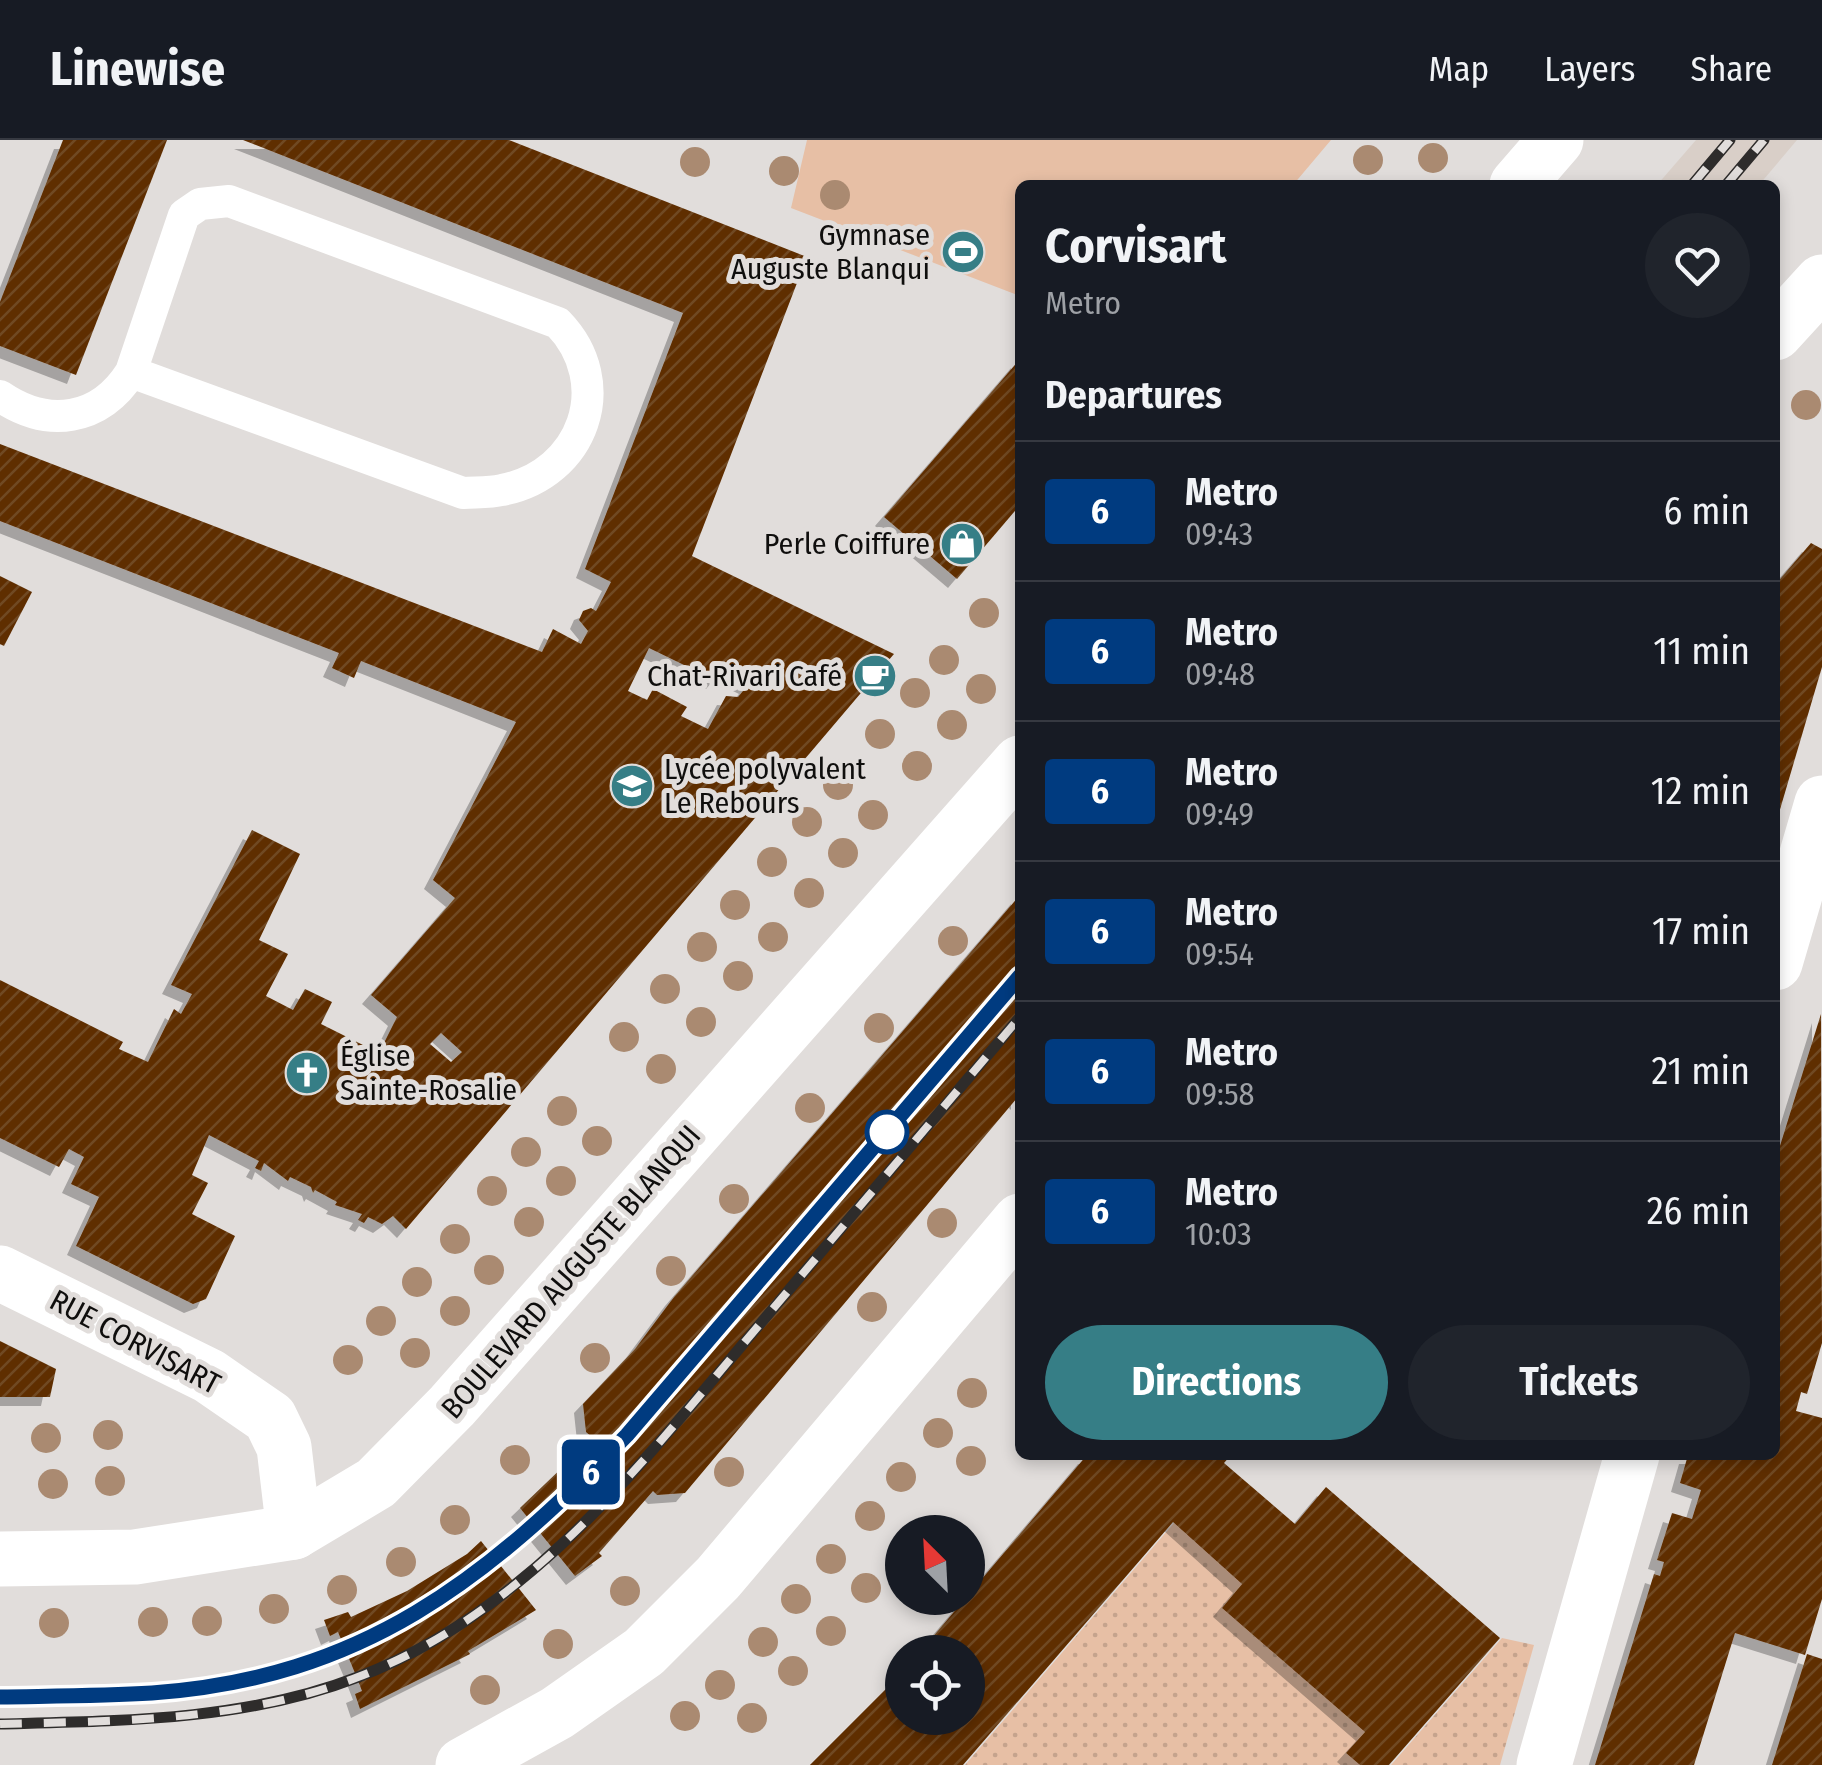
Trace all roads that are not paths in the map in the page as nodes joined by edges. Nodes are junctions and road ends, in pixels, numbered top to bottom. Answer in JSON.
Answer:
{"nodes":[{"id":1,"x":1556,"y":140,"type":"edge"},
{"id":2,"x":1521,"y":180,"type":"edge"},
{"id":3,"x":1822,"y":282,"type":"edge"},
{"id":4,"x":1780,"y":328,"type":"edge"},
{"id":5,"x":131,"y":372,"type":"junction"},
{"id":6,"x":0,"y":396,"type":"edge"},
{"id":7,"x":1015,"y":769,"type":"edge"},
{"id":8,"x":1822,"y":803,"type":"edge"},
{"id":9,"x":1780,"y":946,"type":"edge"},
{"id":10,"x":1015,"y":1227,"type":"edge"},
{"id":11,"x":0,"y":1273,"type":"edge"},
{"id":12,"x":1631,"y":1460,"type":"edge"},
{"id":13,"x":294,"y":1532,"type":"junction"},
{"id":14,"x":0,"y":1560,"type":"edge"},
{"id":15,"x":463,"y":1765,"type":"edge"},
{"id":16,"x":1544,"y":1765,"type":"edge"}],
"edges":[{"from":1,"to":2,"type":"main road"},
{"from":3,"to":4,"type":"main road"},
{"from":5,"to":5,"type":"lane"},
{"from":5,"to":6,"type":"lane"},
{"from":7,"to":13,"type":"main road","name":"BOULEVARD AUGUSTE BLANQUI"},
{"from":8,"to":9,"type":"main road"},
{"from":10,"to":15,"type":"main road"},
{"from":11,"to":13,"type":"main road","name":"RUE CORVISART"},
{"from":12,"to":16,"type":"main road"},
{"from":13,"to":14,"type":"main road","name":"BOULEVARD AUGUSTE BLANQUI"}]}
